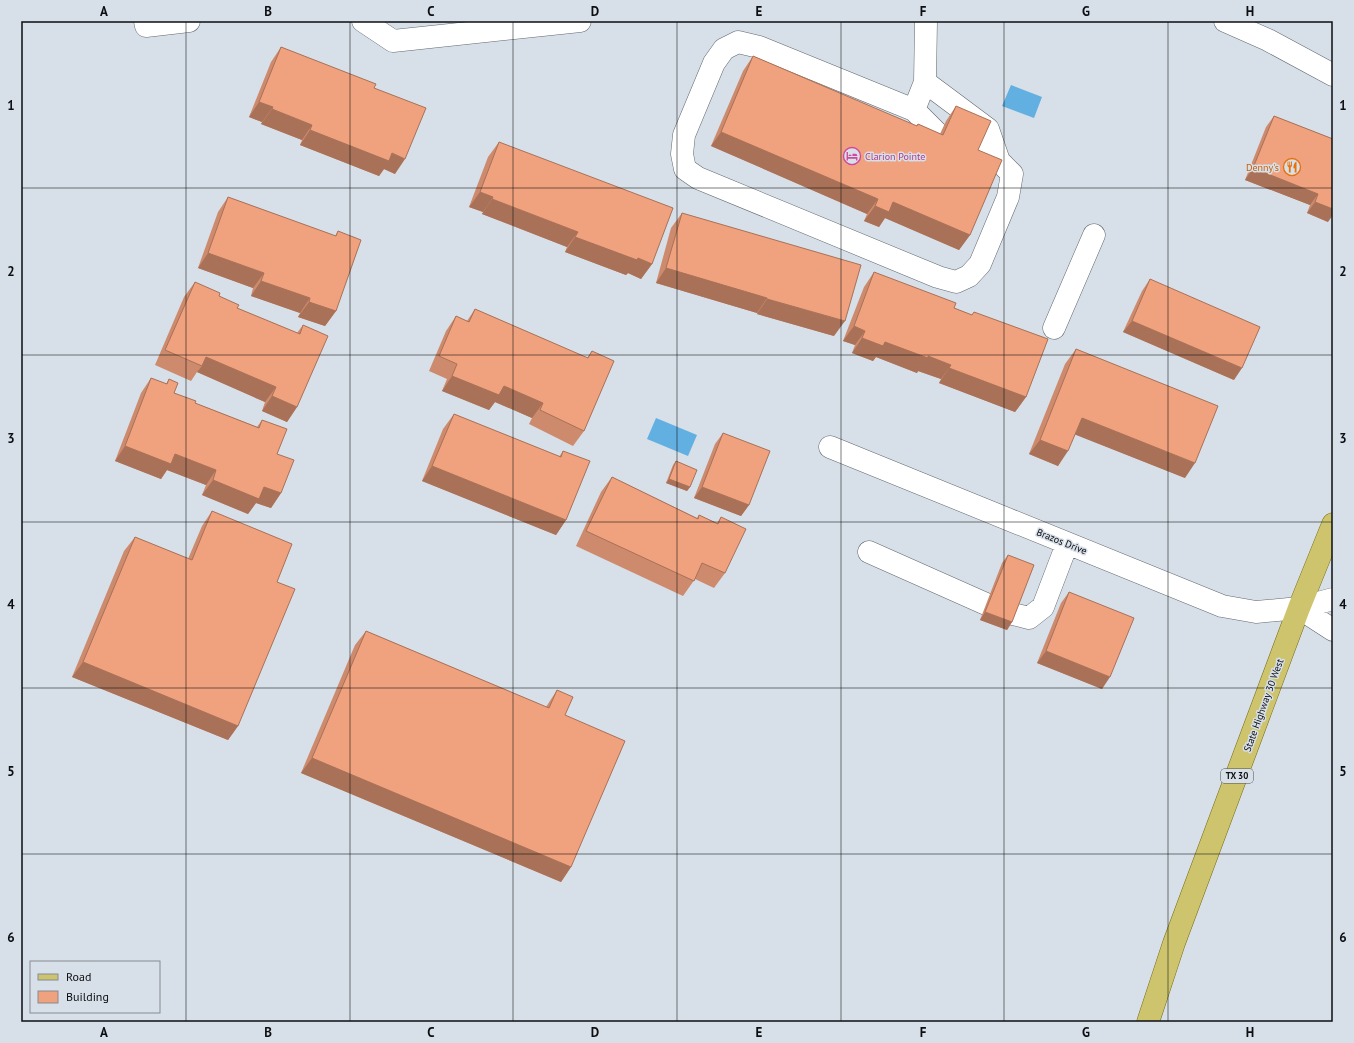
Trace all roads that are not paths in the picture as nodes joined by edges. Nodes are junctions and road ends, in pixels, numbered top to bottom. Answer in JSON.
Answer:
{"nodes":[{"id":1,"x":145,"y":21,"type":"edge"},
{"id":2,"x":190,"y":21,"type":"edge"},
{"id":3,"x":363,"y":21,"type":"edge"},
{"id":4,"x":580,"y":21,"type":"edge"},
{"id":5,"x":926,"y":21,"type":"edge"},
{"id":6,"x":1225,"y":21,"type":"edge"},
{"id":7,"x":468,"y":27,"type":"edge"},
{"id":8,"x":402,"y":30,"type":"edge"},
{"id":9,"x":1333,"y":75,"type":"edge"},
{"id":10,"x":925,"y":82,"type":"junction"},
{"id":11,"x":914,"y":110,"type":"junction"},
{"id":12,"x":939,"y":135,"type":"edge"},
{"id":13,"x":974,"y":150,"type":"edge"},
{"id":14,"x":999,"y":161,"type":"junction"},
{"id":15,"x":1094,"y":235,"type":"dead end"},
{"id":16,"x":1054,"y":328,"type":"dead end"},
{"id":17,"x":830,"y":447,"type":"dead end"},
{"id":18,"x":1333,"y":524,"type":"edge"},
{"id":19,"x":1067,"y":544,"type":"junction"},
{"id":20,"x":869,"y":552,"type":"dead end"},
{"id":21,"x":1333,"y":599,"type":"edge"},
{"id":22,"x":986,"y":604,"type":"dead end"},
{"id":23,"x":1299,"y":608,"type":"junction"},
{"id":24,"x":1013,"y":614,"type":"edge"},
{"id":25,"x":1333,"y":630,"type":"edge"},
{"id":26,"x":1148,"y":1022,"type":"edge"}],
"edges":[{"from":1,"to":2,"type":"street"},
{"from":3,"to":8,"type":"street"},
{"from":4,"to":7,"type":"street"},
{"from":5,"to":10,"type":"street"},
{"from":6,"to":9,"type":"street"},
{"from":7,"to":8,"type":"street"},
{"from":10,"to":11,"type":"street"},
{"from":10,"to":14,"type":"street"},
{"from":11,"to":12,"type":"street"},
{"from":11,"to":14,"type":"street"},
{"from":13,"to":14,"type":"street"},
{"from":15,"to":16,"type":"street"},
{"from":17,"to":19,"type":"street","name":"Brazos Drive"},
{"from":18,"to":23,"type":"main road","name":"State Highway 30 West","number":"TX 30"},
{"from":19,"to":23,"type":"street","name":"Brazos Drive"},
{"from":19,"to":24,"type":"street"},
{"from":20,"to":22,"type":"street"},
{"from":21,"to":23,"type":"street","name":"Brazos Drive"},
{"from":23,"to":25,"type":"street"},
{"from":23,"to":26,"type":"main road","name":"State Highway 30 West","number":"TX 30"}]}
